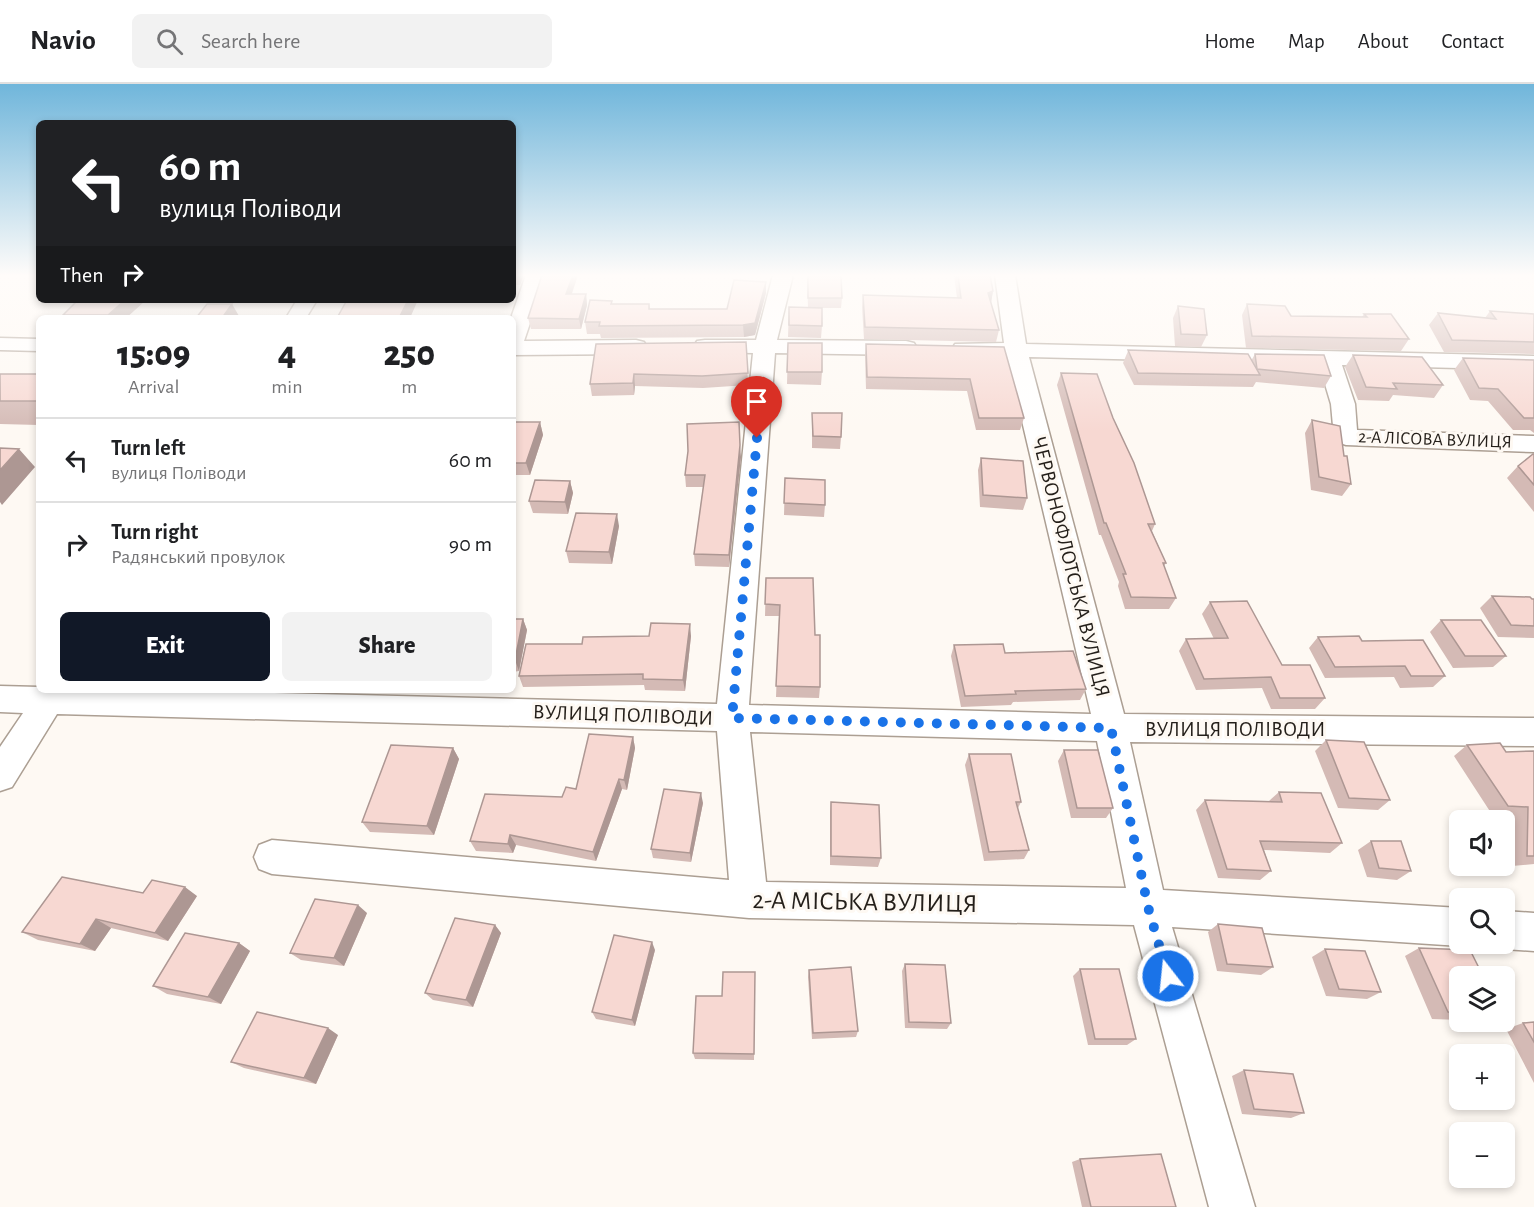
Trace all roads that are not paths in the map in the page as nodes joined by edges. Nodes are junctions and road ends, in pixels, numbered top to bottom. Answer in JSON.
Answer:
{"nodes":[{"id":1,"x":770,"y":327,"type":"edge"},
{"id":2,"x":1013,"y":327,"type":"edge"},
{"id":3,"x":0,"y":344,"type":"edge"},
{"id":4,"x":36,"y":345,"type":"edge"},
{"id":5,"x":765,"y":345,"type":"junction"},
{"id":6,"x":662,"y":346,"type":"edge"},
{"id":7,"x":685,"y":346,"type":"edge"},
{"id":8,"x":516,"y":348,"type":"edge"},
{"id":9,"x":1016,"y":350,"type":"junction"},
{"id":10,"x":1328,"y":357,"type":"junction"},
{"id":11,"x":1534,"y":363,"type":"edge"},
{"id":12,"x":1534,"y":444,"type":"edge"},
{"id":13,"x":52,"y":695,"type":"edge"},
{"id":14,"x":0,"y":699,"type":"edge"},
{"id":15,"x":732,"y":718,"type":"junction"},
{"id":16,"x":1111,"y":728,"type":"junction"},
{"id":17,"x":1534,"y":732,"type":"edge"},
{"id":18,"x":0,"y":776,"type":"edge"},
{"id":19,"x":272,"y":857,"type":"dead end"},
{"id":20,"x":749,"y":900,"type":"junction"},
{"id":21,"x":1148,"y":907,"type":"junction"},
{"id":22,"x":1449,"y":926,"type":"edge"},
{"id":23,"x":1515,"y":931,"type":"edge"},
{"id":24,"x":1534,"y":932,"type":"edge"},
{"id":25,"x":1232,"y":1207,"type":"edge"}],
"edges":[{"from":1,"to":5,"type":"street"},
{"from":2,"to":9,"type":"street","name":"ЧЕРВОНОФЛОТСЬКА ВУЛИЦЯ"},
{"from":3,"to":4,"type":"street"},
{"from":5,"to":7,"type":"street"},
{"from":5,"to":9,"type":"street"},
{"from":5,"to":15,"type":"street"},
{"from":6,"to":8,"type":"street"},
{"from":9,"to":10,"type":"street"},
{"from":9,"to":16,"type":"street","name":"ЧЕРВОНОФЛОТСЬКА ВУЛИЦЯ"},
{"from":10,"to":11,"type":"street"},
{"from":10,"to":12,"type":"street","name":"2-А ЛІСОВА ВУЛИЦЯ"},
{"from":13,"to":14,"type":"street","name":"ВУЛИЦЯ ПОЛІВОДИ"},
{"from":13,"to":15,"type":"street","name":"ВУЛИЦЯ ПОЛІВОДИ"},
{"from":13,"to":18,"type":"street"},
{"from":15,"to":16,"type":"street","name":"ВУЛИЦЯ ПОЛІВОДИ"},
{"from":15,"to":20,"type":"street"},
{"from":16,"to":17,"type":"street","name":"ВУЛИЦЯ ПОЛІВОДИ"},
{"from":16,"to":21,"type":"street","name":"ЧЕРВОНОФЛОТСЬКА ВУЛИЦЯ"},
{"from":19,"to":20,"type":"street","name":"2-А МІСЬКА ВУЛИЦЯ"},
{"from":20,"to":21,"type":"street","name":"2-А МІСЬКА ВУЛИЦЯ"},
{"from":21,"to":22,"type":"street","name":"2-А МІСЬКА ВУЛИЦЯ"},
{"from":21,"to":25,"type":"street","name":"ЧЕРВОНОФЛОТСЬКА ВУЛИЦЯ"},
{"from":23,"to":24,"type":"street"}]}
